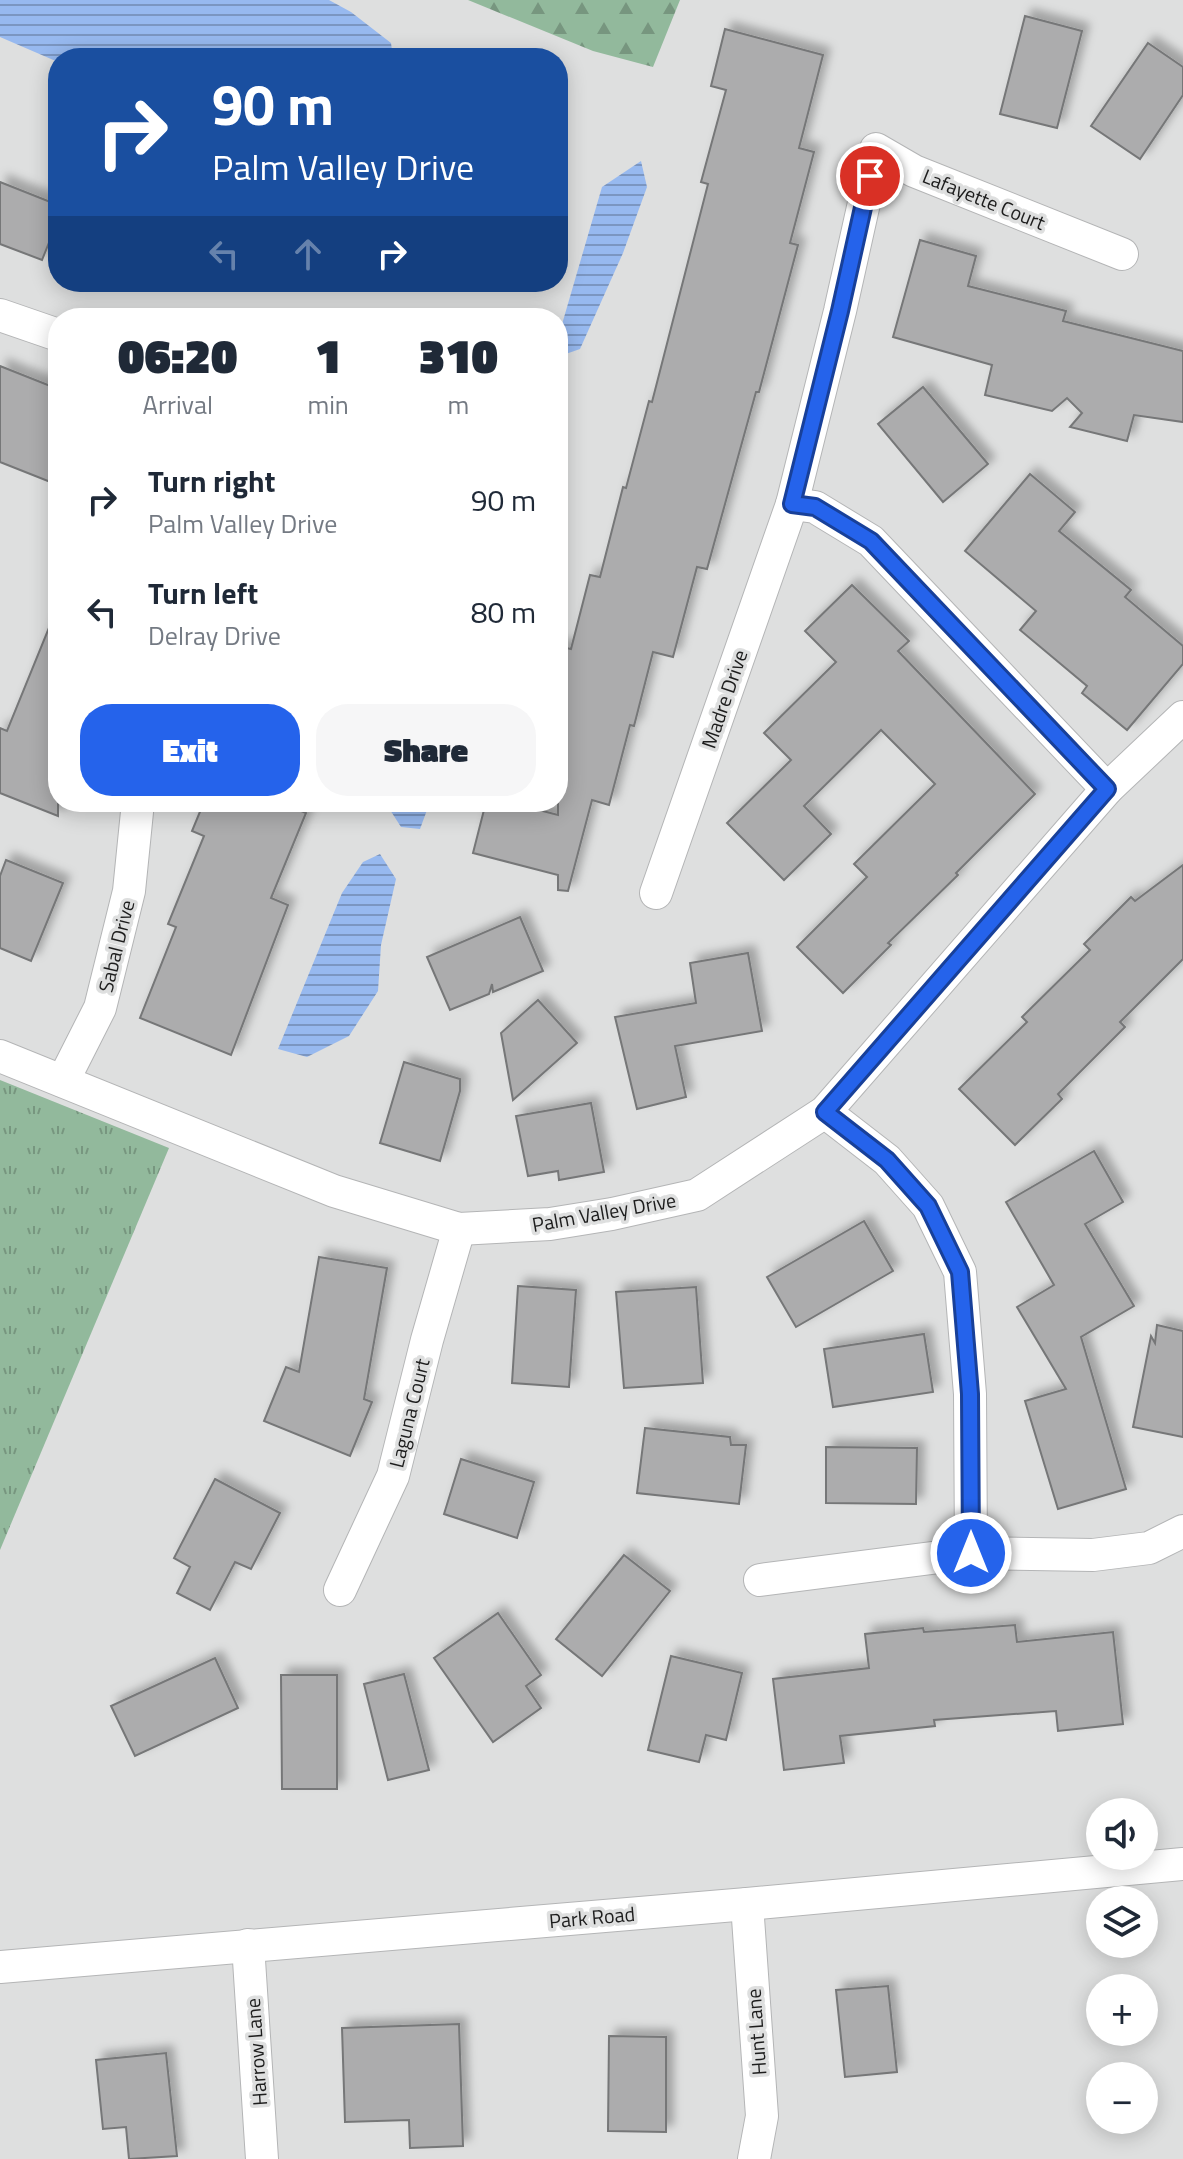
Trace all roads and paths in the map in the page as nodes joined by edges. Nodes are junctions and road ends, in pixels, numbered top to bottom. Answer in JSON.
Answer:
{"nodes":[{"id":1,"x":1122,"y":254,"type":"dead end"},
{"id":2,"x":0,"y":315,"type":"edge"},
{"id":3,"x":48,"y":332,"type":"edge"},
{"id":4,"x":792,"y":504,"type":"junction"},
{"id":5,"x":1183,"y":717,"type":"edge"},
{"id":6,"x":1107,"y":789,"type":"junction"},
{"id":7,"x":137,"y":812,"type":"edge"},
{"id":8,"x":656,"y":893,"type":"dead end"},
{"id":9,"x":0,"y":1056,"type":"edge"},
{"id":10,"x":63,"y":1081,"type":"junction"},
{"id":11,"x":825,"y":1112,"type":"junction"},
{"id":12,"x":459,"y":1229,"type":"junction"},
{"id":13,"x":1183,"y":1531,"type":"edge"},
{"id":14,"x":971,"y":1553,"type":"junction"},
{"id":15,"x":760,"y":1580,"type":"dead end"},
{"id":16,"x":340,"y":1590,"type":"dead end"},
{"id":17,"x":1183,"y":1864,"type":"edge"},
{"id":18,"x":747,"y":1904,"type":"junction"},
{"id":19,"x":248,"y":1945,"type":"junction"},
{"id":20,"x":0,"y":1967,"type":"edge"},
{"id":21,"x":262,"y":2159,"type":"edge"},
{"id":22,"x":754,"y":2159,"type":"edge"}],
"edges":[{"from":1,"to":4,"type":"street","name":"Lafayette Court"},
{"from":2,"to":3,"type":"street"},
{"from":4,"to":6,"type":"street"},
{"from":4,"to":8,"type":"street","name":"Madre Drive"},
{"from":5,"to":6,"type":"street","name":"Palm Valley Drive"},
{"from":6,"to":11,"type":"street","name":"Palm Valley Drive"},
{"from":7,"to":10,"type":"street","name":"Sabal Drive"},
{"from":9,"to":10,"type":"street","name":"Palm Valley Drive"},
{"from":10,"to":12,"type":"street","name":"Palm Valley Drive"},
{"from":11,"to":12,"type":"street","name":"Palm Valley Drive"},
{"from":11,"to":14,"type":"street"},
{"from":12,"to":16,"type":"street","name":"Laguna Court"},
{"from":13,"to":14,"type":"street"},
{"from":14,"to":15,"type":"street"},
{"from":17,"to":18,"type":"street","name":"Park Road"},
{"from":18,"to":19,"type":"street","name":"Park Road"},
{"from":18,"to":22,"type":"street","name":"Hunt Lane"},
{"from":19,"to":20,"type":"street","name":"Park Road"},
{"from":19,"to":21,"type":"street","name":"Harrow Lane"}]}
